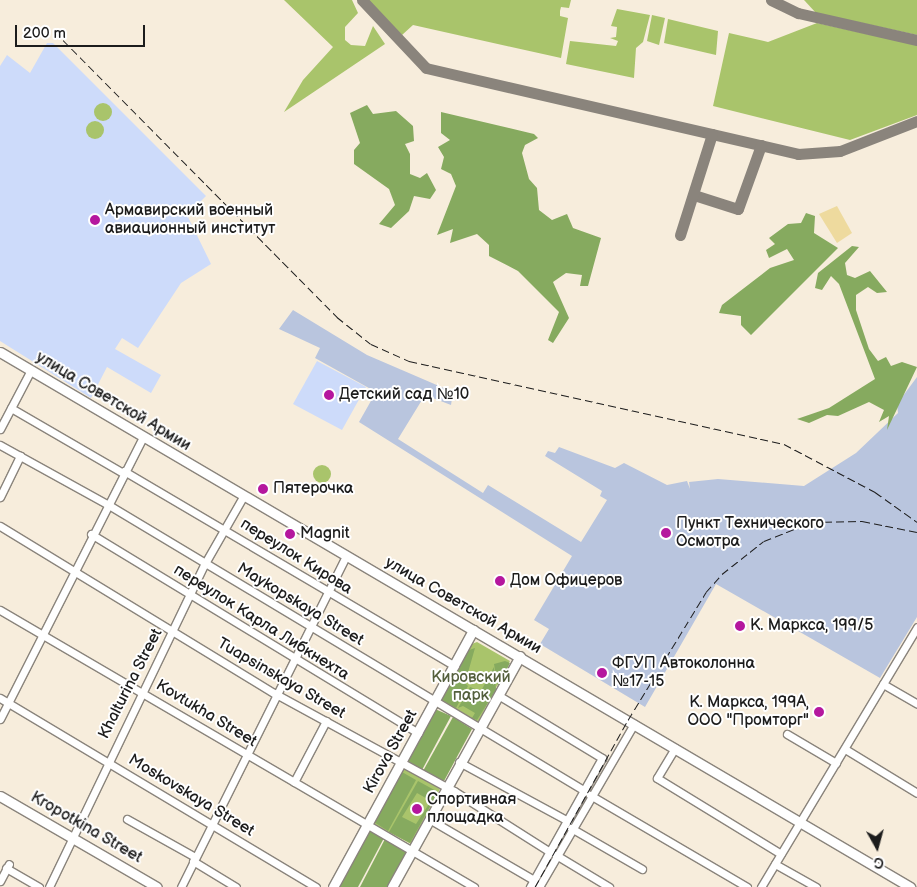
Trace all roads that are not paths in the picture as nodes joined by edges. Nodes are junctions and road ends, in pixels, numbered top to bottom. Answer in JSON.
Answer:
{"nodes":[{"id":1,"x":0,"y":352,"type":"edge"},
{"id":2,"x":31,"y":370,"type":"junction"},
{"id":3,"x":11,"y":408,"type":"junction"},
{"id":4,"x":0,"y":429,"type":"edge"},
{"id":5,"x":143,"y":437,"type":"junction"},
{"id":6,"x":0,"y":445,"type":"edge"},
{"id":7,"x":20,"y":456,"type":"junction"},
{"id":8,"x":123,"y":472,"type":"junction"},
{"id":9,"x":0,"y":497,"type":"edge"},
{"id":10,"x":243,"y":497,"type":"junction"},
{"id":11,"x":107,"y":504,"type":"junction"},
{"id":12,"x":0,"y":526,"type":"edge"},
{"id":13,"x":224,"y":528,"type":"junction"},
{"id":14,"x":91,"y":534,"type":"junction"},
{"id":15,"x":346,"y":556,"type":"junction"},
{"id":16,"x":204,"y":565,"type":"junction"},
{"id":17,"x":74,"y":570,"type":"junction"},
{"id":18,"x":328,"y":594,"type":"junction"},
{"id":19,"x":190,"y":595,"type":"junction"},
{"id":20,"x":0,"y":610,"type":"edge"},
{"id":21,"x":312,"y":626,"type":"junction"},
{"id":22,"x":917,"y":627,"type":"edge"},
{"id":23,"x":473,"y":630,"type":"junction"},
{"id":24,"x":173,"y":631,"type":"junction"},
{"id":25,"x":42,"y":634,"type":"junction"},
{"id":26,"x":520,"y":656,"type":"junction"},
{"id":27,"x":293,"y":661,"type":"junction"},
{"id":28,"x":454,"y":666,"type":"junction"},
{"id":29,"x":883,"y":684,"type":"junction"},
{"id":30,"x":142,"y":691,"type":"junction"},
{"id":31,"x":274,"y":693,"type":"junction"},
{"id":32,"x":498,"y":695,"type":"junction"},
{"id":33,"x":3,"y":700,"type":"edge"},
{"id":34,"x":435,"y":703,"type":"junction"},
{"id":35,"x":917,"y":704,"type":"edge"},
{"id":36,"x":0,"y":719,"type":"edge"},
{"id":37,"x":326,"y":721,"type":"junction"},
{"id":38,"x":634,"y":724,"type":"junction"},
{"id":39,"x":479,"y":728,"type":"junction"},
{"id":40,"x":418,"y":733,"type":"junction"},
{"id":41,"x":787,"y":734,"type":"dead end"},
{"id":42,"x":675,"y":748,"type":"junction"},
{"id":43,"x":845,"y":749,"type":"junction"},
{"id":44,"x":245,"y":754,"type":"junction"},
{"id":45,"x":108,"y":761,"type":"junction"},
{"id":46,"x":460,"y":762,"type":"junction"},
{"id":47,"x":836,"y":763,"type":"junction"},
{"id":48,"x":400,"y":764,"type":"junction"},
{"id":49,"x":294,"y":782,"type":"junction"},
{"id":50,"x":446,"y":787,"type":"junction"},
{"id":51,"x":588,"y":793,"type":"junction"},
{"id":52,"x":917,"y":793,"type":"edge"},
{"id":53,"x":0,"y":796,"type":"edge"},
{"id":54,"x":127,"y":819,"type":"dead end"},
{"id":55,"x":429,"y":819,"type":"junction"},
{"id":56,"x":800,"y":823,"type":"junction"},
{"id":57,"x":211,"y":824,"type":"junction"},
{"id":58,"x":367,"y":824,"type":"junction"},
{"id":59,"x":569,"y":824,"type":"junction"},
{"id":60,"x":72,"y":837,"type":"junction"},
{"id":61,"x":412,"y":850,"type":"junction"},
{"id":62,"x":553,"y":854,"type":"junction"},
{"id":63,"x":781,"y":854,"type":"junction"},
{"id":64,"x":194,"y":860,"type":"junction"},
{"id":65,"x":775,"y":864,"type":"junction"},
{"id":66,"x":642,"y":869,"type":"dead end"},
{"id":67,"x":534,"y":880,"type":"junction"},
{"id":68,"x":0,"y":881,"type":"edge"},
{"id":69,"x":39,"y":887,"type":"edge"},
{"id":70,"x":49,"y":887,"type":"edge"},
{"id":71,"x":157,"y":887,"type":"edge"},
{"id":72,"x":181,"y":887,"type":"edge"},
{"id":73,"x":236,"y":887,"type":"edge"},
{"id":74,"x":316,"y":887,"type":"edge"},
{"id":75,"x":333,"y":887,"type":"edge"},
{"id":76,"x":392,"y":887,"type":"edge"},
{"id":77,"x":474,"y":887,"type":"edge"},
{"id":78,"x":530,"y":887,"type":"edge"},
{"id":79,"x":539,"y":887,"type":"edge"},
{"id":80,"x":609,"y":887,"type":"edge"},
{"id":81,"x":747,"y":887,"type":"edge"},
{"id":82,"x":761,"y":887,"type":"edge"},
{"id":83,"x":816,"y":887,"type":"edge"},
{"id":84,"x":910,"y":887,"type":"edge"}],
"edges":[{"from":1,"to":2,"type":"main road","name":"улица Советской Армии"},
{"from":2,"to":3,"type":"street"},
{"from":2,"to":5,"type":"main road","name":"улица Советской Армии"},
{"from":3,"to":4,"type":"street"},
{"from":3,"to":8,"type":"street","name":"переулок Кирова"},
{"from":5,"to":8,"type":"street"},
{"from":5,"to":10,"type":"main road","name":"улица Советской Армии"},
{"from":6,"to":7,"type":"street","name":"Maykopskaya Street"},
{"from":7,"to":9,"type":"street"},
{"from":7,"to":11,"type":"street","name":"Maykopskaya Street"},
{"from":8,"to":11,"type":"street"},
{"from":8,"to":13,"type":"street","name":"переулок Кирова"},
{"from":10,"to":13,"type":"street","name":"Khalturina Street"},
{"from":10,"to":15,"type":"main road","name":"улица Советской Армии"},
{"from":11,"to":14,"type":"street"},
{"from":11,"to":16,"type":"street","name":"Maykopskaya Street"},
{"from":12,"to":17,"type":"street","name":"Tuapsinskaya Street"},
{"from":13,"to":16,"type":"street","name":"Khalturina Street"},
{"from":13,"to":18,"type":"street","name":"переулок Кирова"},
{"from":14,"to":17,"type":"street"},
{"from":14,"to":19,"type":"street","name":"переулок Карла Либкнехта"},
{"from":15,"to":18,"type":"street"},
{"from":15,"to":23,"type":"main road","name":"улица Советской Армии"},
{"from":16,"to":19,"type":"street","name":"Khalturina Street"},
{"from":16,"to":21,"type":"street","name":"Maykopskaya Street"},
{"from":17,"to":24,"type":"street","name":"Tuapsinskaya Street"},
{"from":17,"to":25,"type":"street"},
{"from":18,"to":21,"type":"street"},
{"from":18,"to":28,"type":"street","name":"переулок Кирова"},
{"from":19,"to":24,"type":"street","name":"Khalturina Street"},
{"from":19,"to":27,"type":"street","name":"переулок Карла Либкнехта"},
{"from":20,"to":25,"type":"street","name":"Kovtukha Street"},
{"from":21,"to":27,"type":"street"},
{"from":21,"to":34,"type":"street","name":"Maykopskaya Street"},
{"from":22,"to":29,"type":"street"},
{"from":23,"to":26,"type":"main road","name":"улица Советской Армии"},
{"from":23,"to":28,"type":"main road","name":"Kirova Street"},
{"from":24,"to":30,"type":"street","name":"Khalturina Street"},
{"from":24,"to":31,"type":"street","name":"Tuapsinskaya Street"},
{"from":25,"to":30,"type":"street","name":"Kovtukha Street"},
{"from":25,"to":33,"type":"street"},
{"from":26,"to":32,"type":"main road"},
{"from":26,"to":38,"type":"main road","name":"улица Советской Армии"},
{"from":27,"to":31,"type":"street"},
{"from":27,"to":40,"type":"street","name":"переулок Карла Либкнехта"},
{"from":28,"to":34,"type":"main road","name":"Kirova Street"},
{"from":29,"to":35,"type":"street"},
{"from":29,"to":43,"type":"street"},
{"from":30,"to":44,"type":"street","name":"Kovtukha Street"},
{"from":30,"to":45,"type":"street","name":"Khalturina Street"},
{"from":31,"to":37,"type":"street","name":"Tuapsinskaya Street"},
{"from":31,"to":44,"type":"street"},
{"from":32,"to":39,"type":"main road"},
{"from":32,"to":51,"type":"street"},
{"from":33,"to":36,"type":"street"},
{"from":33,"to":45,"type":"street","name":"Moskovskaya Street"},
{"from":34,"to":39,"type":"street","name":"Maykopskaya Street"},
{"from":34,"to":40,"type":"main road","name":"Kirova Street"},
{"from":37,"to":48,"type":"street","name":"Tuapsinskaya Street"},
{"from":37,"to":49,"type":"street"},
{"from":38,"to":42,"type":"main road","name":"улица Советской Армии"},
{"from":38,"to":51,"type":"street"},
{"from":39,"to":46,"type":"main road"},
{"from":39,"to":51,"type":"street","name":"Maykopskaya Street"},
{"from":40,"to":48,"type":"main road","name":"Kirova Street"},
{"from":41,"to":47,"type":"street"},
{"from":42,"to":56,"type":"main road","name":"улица Советской Армии"},
{"from":42,"to":63,"type":"street"},
{"from":43,"to":47,"type":"street"},
{"from":43,"to":52,"type":"street"},
{"from":44,"to":49,"type":"street","name":"Kovtukha Street"},
{"from":44,"to":57,"type":"street"},
{"from":45,"to":57,"type":"street","name":"Moskovskaya Street"},
{"from":45,"to":60,"type":"street","name":"Khalturina Street"},
{"from":46,"to":50,"type":"main road"},
{"from":46,"to":59,"type":"street"},
{"from":47,"to":56,"type":"street"},
{"from":48,"to":50,"type":"street","name":"Tuapsinskaya Street"},
{"from":48,"to":58,"type":"main road","name":"Kirova Street"},
{"from":49,"to":58,"type":"street","name":"Kovtukha Street"},
{"from":50,"to":55,"type":"main road"},
{"from":50,"to":62,"type":"street","name":"Tuapsinskaya Street"},
{"from":51,"to":59,"type":"street"},
{"from":51,"to":81,"type":"street","name":"Maykopskaya Street"},
{"from":53,"to":60,"type":"main road","name":"Kropotkina Street"},
{"from":54,"to":64,"type":"street"},
{"from":55,"to":61,"type":"main road"},
{"from":55,"to":67,"type":"street"},
{"from":56,"to":63,"type":"street"},
{"from":56,"to":84,"type":"main road","name":"улица Советской Армии"},
{"from":57,"to":64,"type":"street"},
{"from":57,"to":74,"type":"street","name":"Moskovskaya Street"},
{"from":58,"to":61,"type":"street","name":"Kovtukha Street"},
{"from":58,"to":75,"type":"main road","name":"Kirova Street"},
{"from":59,"to":62,"type":"street"},
{"from":59,"to":66,"type":"street"},
{"from":60,"to":70,"type":"street","name":"Khalturina Street"},
{"from":60,"to":71,"type":"main road","name":"Kropotkina Street"},
{"from":61,"to":76,"type":"main road"},
{"from":61,"to":77,"type":"street","name":"Kovtukha Street"},
{"from":62,"to":67,"type":"street"},
{"from":62,"to":79,"type":"street"},
{"from":62,"to":80,"type":"street","name":"Tuapsinskaya Street"},
{"from":63,"to":65,"type":"street"},
{"from":64,"to":72,"type":"street"},
{"from":64,"to":73,"type":"street"},
{"from":65,"to":82,"type":"street"},
{"from":65,"to":83,"type":"street"},
{"from":67,"to":78,"type":"street"},
{"from":68,"to":69,"type":"street"}]}
